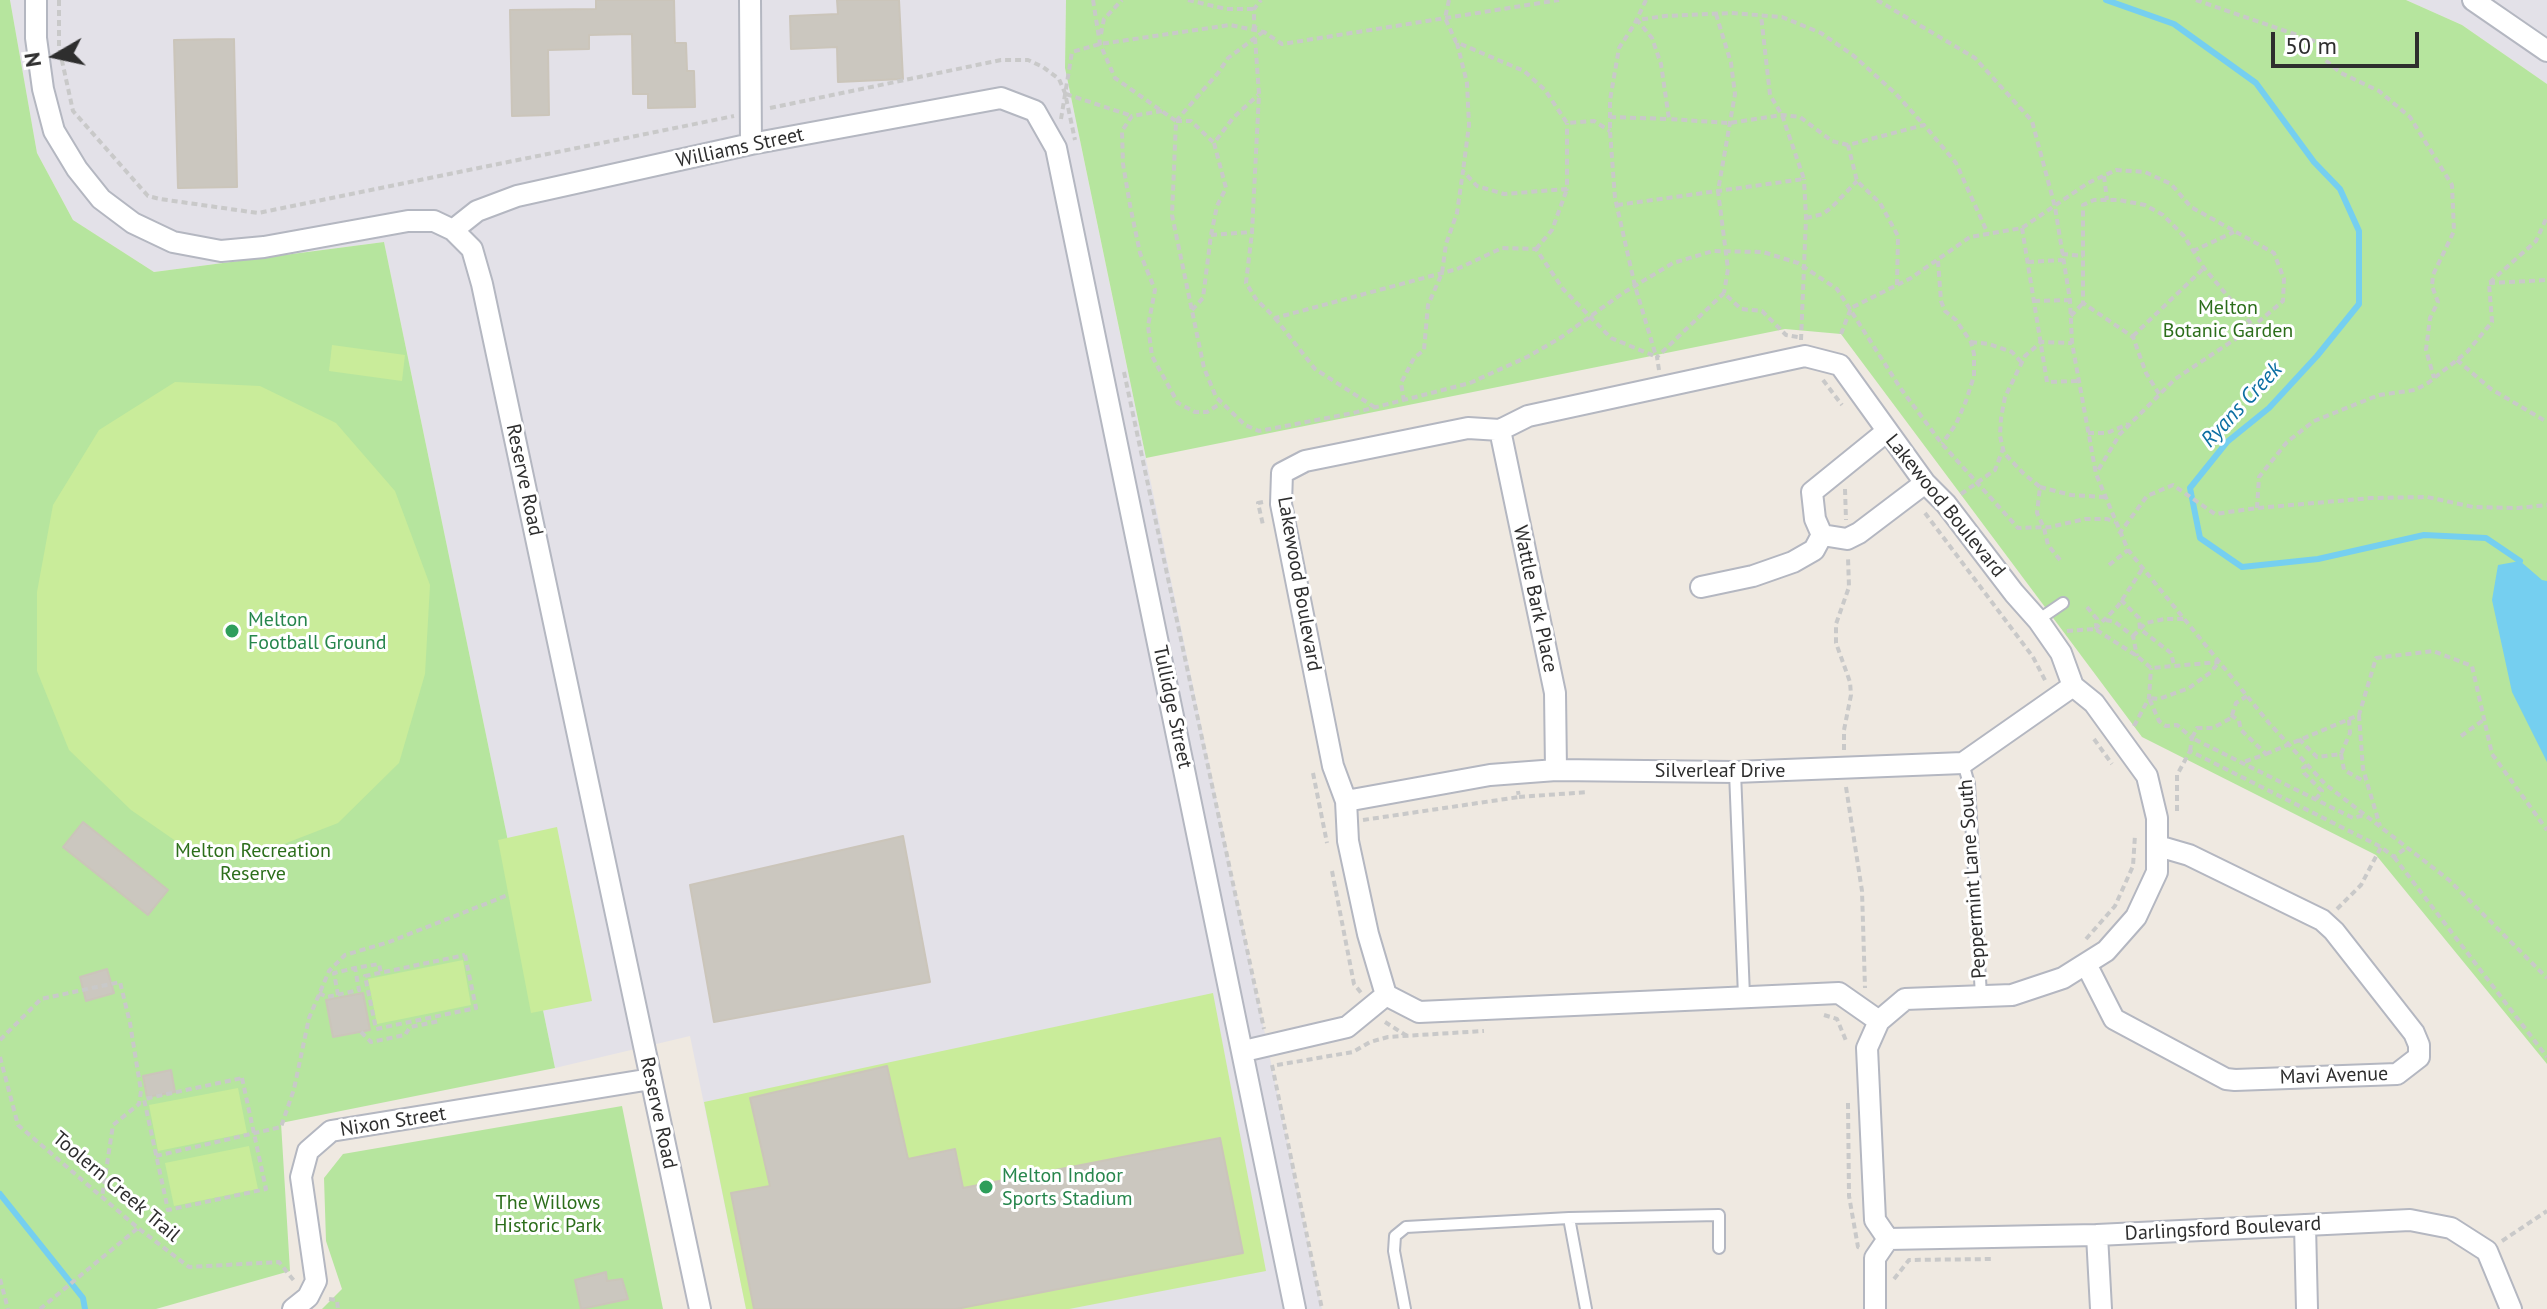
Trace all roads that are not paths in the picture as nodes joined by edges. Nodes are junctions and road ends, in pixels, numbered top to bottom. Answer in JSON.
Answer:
{"nodes":[{"id":1,"x":36,"y":0,"type":"edge"},
{"id":2,"x":750,"y":0,"type":"edge"},
{"id":3,"x":2473,"y":0,"type":"edge"},
{"id":4,"x":2547,"y":51,"type":"edge"},
{"id":5,"x":1035,"y":111,"type":"joint"},
{"id":6,"x":751,"y":144,"type":"junction"},
{"id":7,"x":453,"y":230,"type":"junction"},
{"id":8,"x":1500,"y":430,"type":"junction"},
{"id":9,"x":1886,"y":432,"type":"junction"},
{"id":10,"x":1918,"y":489,"type":"junction"},
{"id":11,"x":1822,"y":535,"type":"junction"},
{"id":12,"x":1701,"y":587,"type":"dead end"},
{"id":13,"x":2063,"y":603,"type":"dead end"},
{"id":14,"x":2044,"y":629,"type":"junction"},
{"id":15,"x":2065,"y":692,"type":"junction"},
{"id":16,"x":1963,"y":763,"type":"junction"},
{"id":17,"x":1556,"y":770,"type":"junction"},
{"id":18,"x":1735,"y":772,"type":"junction"},
{"id":19,"x":1346,"y":801,"type":"junction"},
{"id":20,"x":2158,"y":846,"type":"junction"},
{"id":21,"x":2086,"y":964,"type":"junction"},
{"id":22,"x":1744,"y":996,"type":"junction"},
{"id":23,"x":1981,"y":996,"type":"junction"},
{"id":24,"x":1379,"y":1000,"type":"junction"},
{"id":25,"x":1879,"y":1021,"type":"junction"},
{"id":26,"x":1244,"y":1051,"type":"junction"},
{"id":27,"x":651,"y":1079,"type":"junction"},
{"id":28,"x":1569,"y":1218,"type":"junction"},
{"id":29,"x":2305,"y":1225,"type":"junction"},
{"id":30,"x":2097,"y":1235,"type":"junction"},
{"id":31,"x":1882,"y":1247,"type":"junction"},
{"id":32,"x":1719,"y":1248,"type":"dead end"},
{"id":33,"x":300,"y":1303,"type":"edge"},
{"id":34,"x":700,"y":1309,"type":"edge"},
{"id":35,"x":1295,"y":1309,"type":"edge"},
{"id":36,"x":1405,"y":1309,"type":"edge"},
{"id":37,"x":1586,"y":1309,"type":"edge"},
{"id":38,"x":1875,"y":1309,"type":"edge"},
{"id":39,"x":2101,"y":1309,"type":"edge"},
{"id":40,"x":2307,"y":1309,"type":"edge"},
{"id":41,"x":2511,"y":1309,"type":"edge"}],
"edges":[{"from":1,"to":7,"type":"street"},
{"from":2,"to":6,"type":"street"},
{"from":3,"to":4,"type":"street"},
{"from":5,"to":6,"type":"street","name":"Williams Street"},
{"from":5,"to":26,"type":"street","name":"Tullidge Street"},
{"from":6,"to":7,"type":"street","name":"Williams Street"},
{"from":7,"to":27,"type":"street","name":"Reserve Road"},
{"from":8,"to":9,"type":"street","name":"Lakewood Boulevard"},
{"from":8,"to":17,"type":"street","name":"Wattle Bark Place"},
{"from":8,"to":19,"type":"street","name":"Lakewood Boulevard"},
{"from":9,"to":10,"type":"street","name":"Lakewood Boulevard"},
{"from":9,"to":11,"type":"street"},
{"from":10,"to":11,"type":"street"},
{"from":10,"to":14,"type":"street","name":"Lakewood Boulevard"},
{"from":11,"to":12,"type":"street"},
{"from":13,"to":14,"type":"lane"},
{"from":14,"to":15,"type":"street","name":"Lakewood Boulevard"},
{"from":15,"to":16,"type":"street"},
{"from":15,"to":20,"type":"street","name":"Lakewood Boulevard"},
{"from":16,"to":18,"type":"street","name":"Silverleaf Drive"},
{"from":16,"to":23,"type":"lane","name":"Peppermint Lane South"},
{"from":17,"to":18,"type":"street","name":"Silverleaf Drive"},
{"from":17,"to":19,"type":"street","name":"Silverleaf Drive"},
{"from":18,"to":22,"type":"lane"},
{"from":19,"to":24,"type":"street","name":"Lakewood Boulevard"},
{"from":20,"to":21,"type":"street","name":"Lakewood Boulevard"},
{"from":20,"to":21,"type":"street","name":"Mavi Avenue"},
{"from":21,"to":23,"type":"street","name":"Lakewood Boulevard"},
{"from":22,"to":24,"type":"street"},
{"from":22,"to":25,"type":"street"},
{"from":23,"to":25,"type":"street","name":"Lakewood Boulevard"},
{"from":24,"to":26,"type":"street"},
{"from":25,"to":31,"type":"street"},
{"from":26,"to":35,"type":"street","name":"Tullidge Street"},
{"from":27,"to":33,"type":"street","name":"Nixon Street"},
{"from":27,"to":34,"type":"street","name":"Reserve Road"},
{"from":28,"to":32,"type":"lane"},
{"from":28,"to":36,"type":"lane"},
{"from":28,"to":37,"type":"lane"},
{"from":29,"to":30,"type":"street","name":"Darlingsford Boulevard"},
{"from":29,"to":40,"type":"street"},
{"from":29,"to":41,"type":"street","name":"Darlingsford Boulevard"},
{"from":30,"to":31,"type":"street","name":"Darlingsford Boulevard"},
{"from":30,"to":39,"type":"street"},
{"from":31,"to":38,"type":"street"}]}
